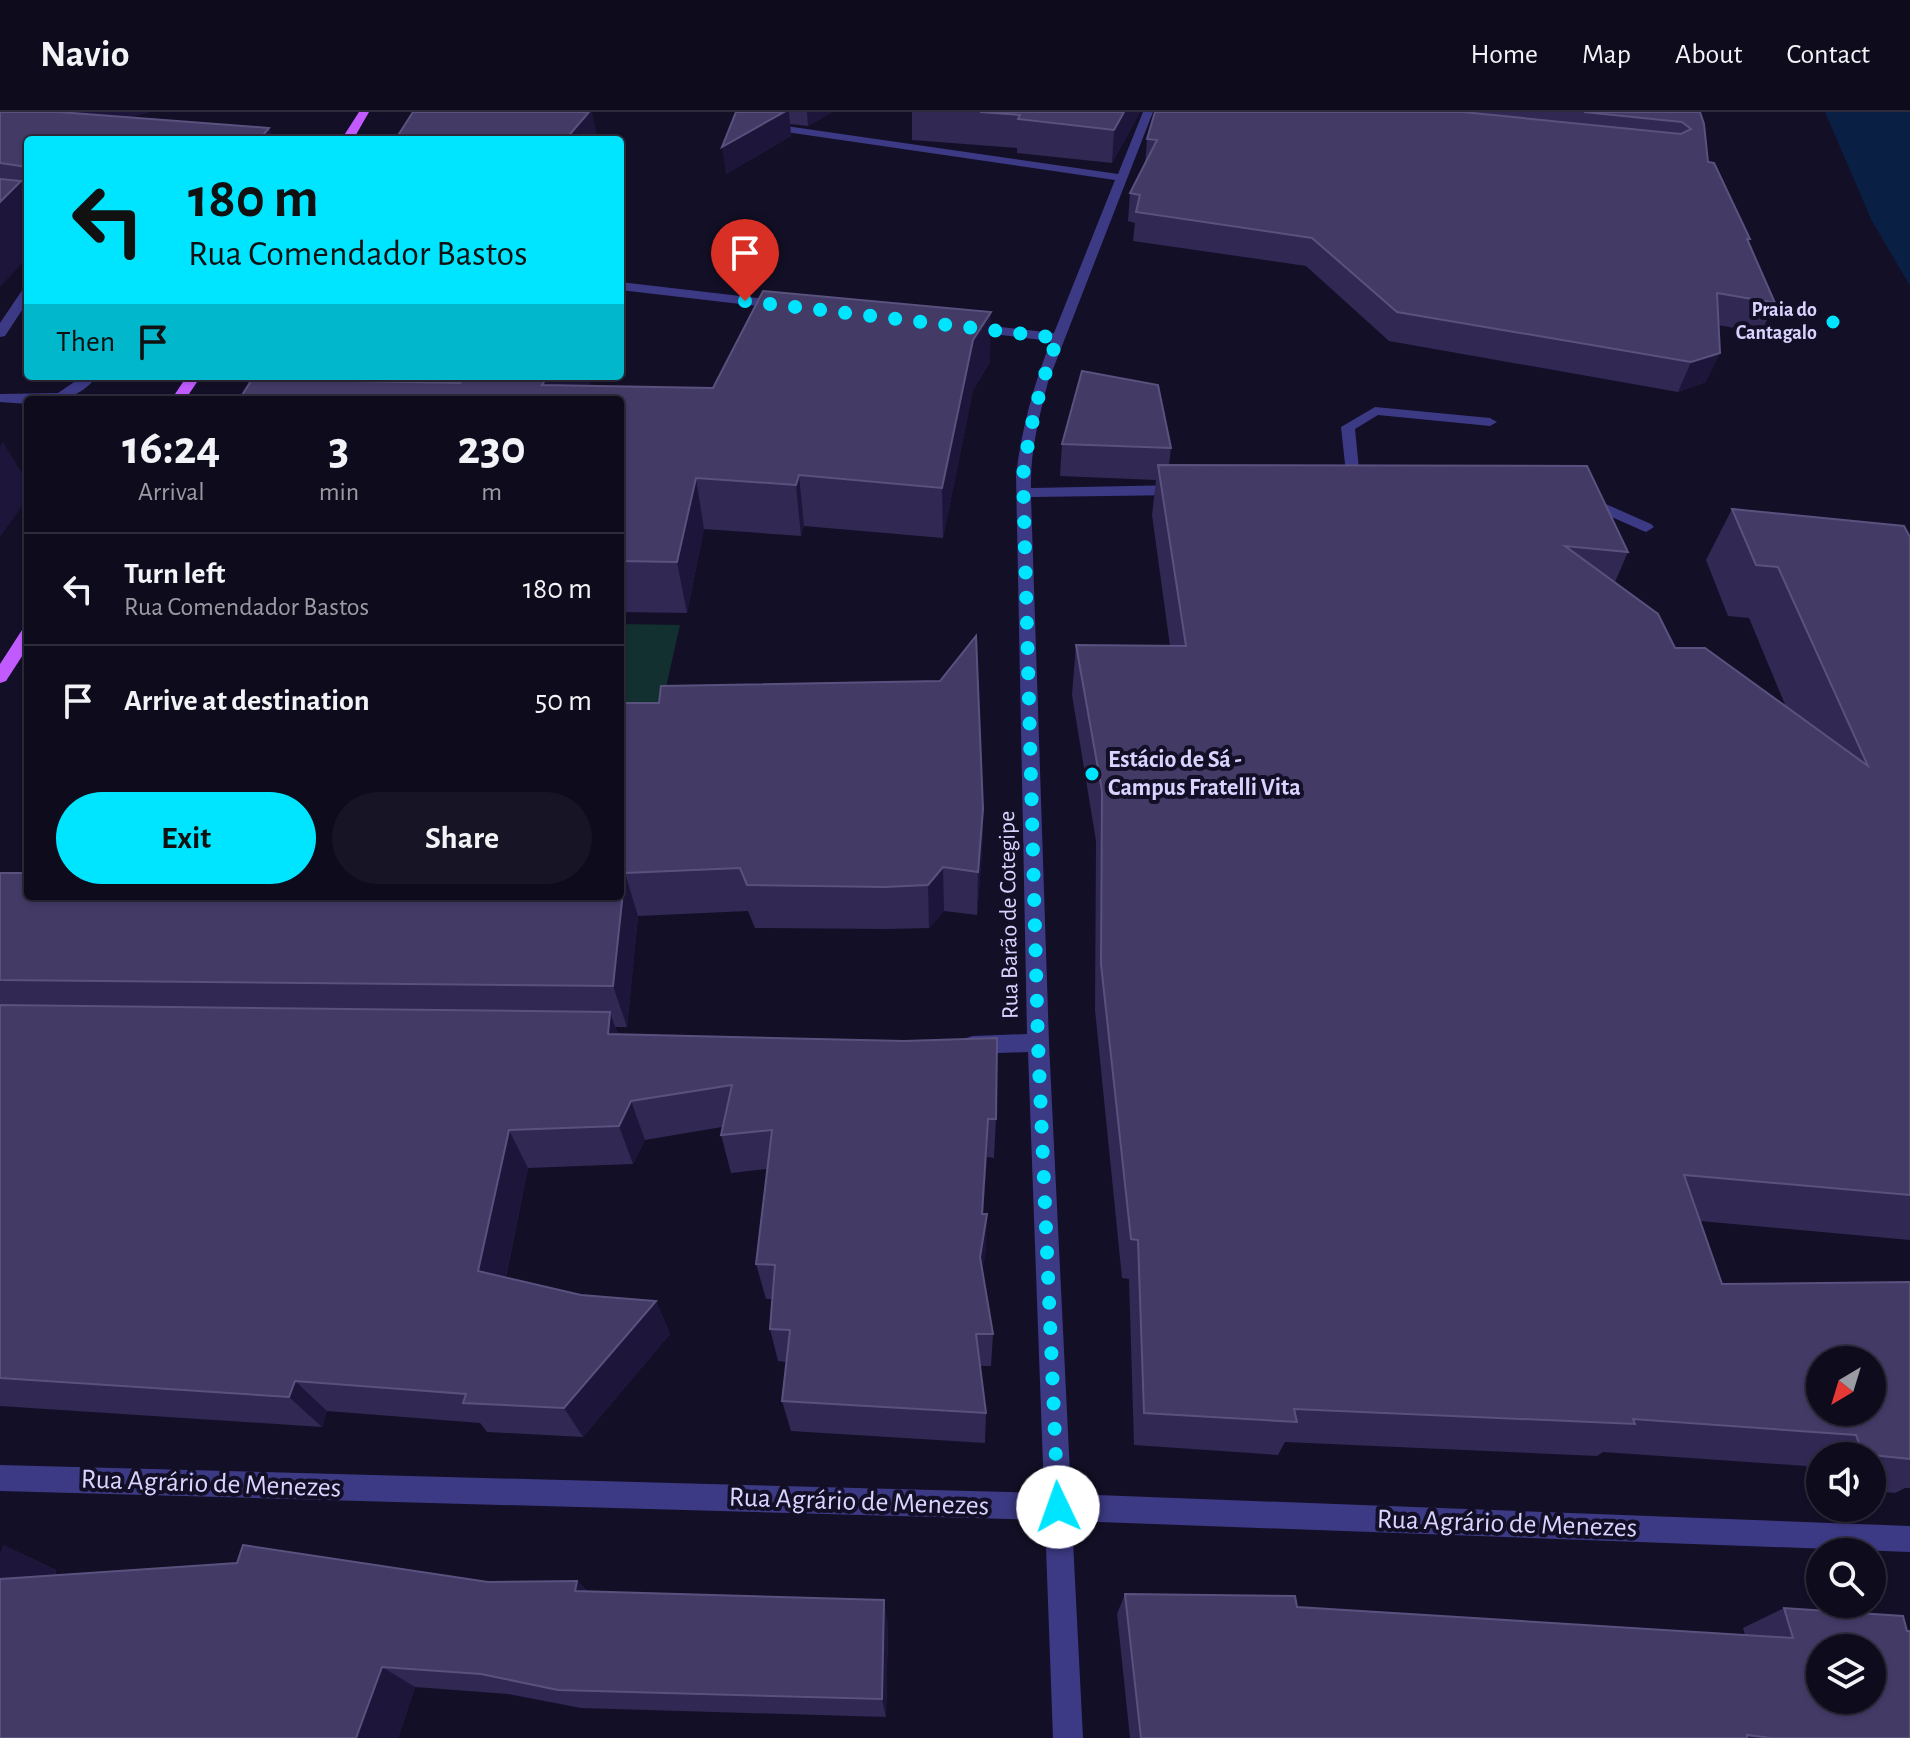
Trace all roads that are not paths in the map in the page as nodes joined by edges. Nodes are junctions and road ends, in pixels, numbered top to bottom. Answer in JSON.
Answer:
{"nodes":[{"id":1,"x":364,"y":112,"type":"edge"},
{"id":2,"x":1148,"y":112,"type":"edge"},
{"id":3,"x":786,"y":129,"type":"dead end"},
{"id":4,"x":349,"y":136,"type":"edge"},
{"id":5,"x":1122,"y":178,"type":"junction"},
{"id":6,"x":624,"y":286,"type":"edge"},
{"id":7,"x":24,"y":298,"type":"edge"},
{"id":8,"x":792,"y":306,"type":"edge"},
{"id":9,"x":949,"y":325,"type":"edge"},
{"id":10,"x":0,"y":333,"type":"edge"},
{"id":11,"x":1058,"y":338,"type":"junction"},
{"id":12,"x":86,"y":380,"type":"edge"},
{"id":13,"x":65,"y":396,"type":"edge"},
{"id":14,"x":0,"y":398,"type":"edge"},
{"id":15,"x":24,"y":399,"type":"edge"},
{"id":16,"x":1490,"y":422,"type":"dead end"},
{"id":17,"x":1353,"y":489,"type":"edge"},
{"id":18,"x":1198,"y":490,"type":"edge"},
{"id":19,"x":1024,"y":493,"type":"junction"},
{"id":20,"x":1560,"y":496,"type":"edge"},
{"id":21,"x":1646,"y":527,"type":"dead end"},
{"id":22,"x":24,"y":640,"type":"edge"},
{"id":23,"x":0,"y":677,"type":"edge"},
{"id":24,"x":1038,"y":1043,"type":"junction"},
{"id":25,"x":943,"y":1045,"type":"edge"},
{"id":26,"x":0,"y":1478,"type":"edge"},
{"id":27,"x":1058,"y":1507,"type":"junction"},
{"id":28,"x":1910,"y":1539,"type":"edge"},
{"id":29,"x":1068,"y":1738,"type":"edge"}],
"edges":[{"from":1,"to":4,"type":"main road"},
{"from":2,"to":5,"type":"street","name":"Rua Barão de Cotegipe"},
{"from":3,"to":5,"type":"street"},
{"from":5,"to":11,"type":"street","name":"Rua Barão de Cotegipe"},
{"from":6,"to":8,"type":"street"},
{"from":7,"to":10,"type":"street"},
{"from":9,"to":11,"type":"street"},
{"from":11,"to":19,"type":"street","name":"Rua Barão de Cotegipe"},
{"from":12,"to":13,"type":"street"},
{"from":14,"to":15,"type":"street"},
{"from":16,"to":17,"type":"street"},
{"from":18,"to":19,"type":"street"},
{"from":19,"to":24,"type":"street","name":"Rua Barão de Cotegipe"},
{"from":20,"to":21,"type":"street"},
{"from":22,"to":23,"type":"main road"},
{"from":24,"to":25,"type":"street"},
{"from":24,"to":27,"type":"street","name":"Rua Barão de Cotegipe"},
{"from":26,"to":27,"type":"street","name":"Rua Agrário de Menezes"},
{"from":27,"to":28,"type":"street","name":"Rua Agrário de Menezes"},
{"from":27,"to":29,"type":"street","name":"Rua Barão de Cotegipe"}]}
